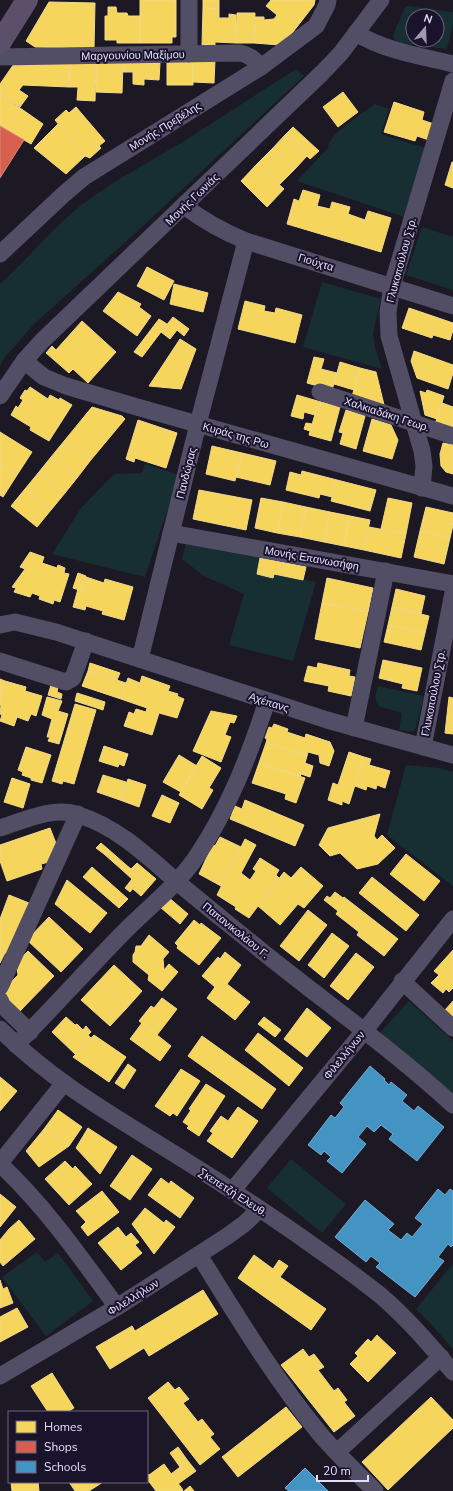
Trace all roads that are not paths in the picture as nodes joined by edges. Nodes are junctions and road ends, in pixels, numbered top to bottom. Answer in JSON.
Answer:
{"nodes":[{"id":1,"x":27,"y":0,"type":"edge"},
{"id":2,"x":189,"y":0,"type":"edge"},
{"id":3,"x":328,"y":0,"type":"edge"},
{"id":4,"x":381,"y":0,"type":"edge"},
{"id":5,"x":356,"y":33,"type":"junction"},
{"id":6,"x":0,"y":43,"type":"edge"},
{"id":7,"x":189,"y":54,"type":"junction"},
{"id":8,"x":0,"y":57,"type":"edge"},
{"id":9,"x":453,"y":64,"type":"edge"},
{"id":10,"x":261,"y":67,"type":"junction"},
{"id":11,"x":453,"y":81,"type":"edge"},
{"id":12,"x":184,"y":206,"type":"junction"},
{"id":13,"x":246,"y":241,"type":"junction"},
{"id":14,"x":0,"y":254,"type":"edge"},
{"id":15,"x":392,"y":286,"type":"junction"},
{"id":16,"x":453,"y":306,"type":"edge"},
{"id":17,"x":24,"y":361,"type":"junction"},
{"id":18,"x":320,"y":392,"type":"dead end"},
{"id":19,"x":0,"y":396,"type":"edge"},
{"id":20,"x":198,"y":424,"type":"junction"},
{"id":21,"x":415,"y":424,"type":"junction"},
{"id":22,"x":453,"y":436,"type":"edge"},
{"id":23,"x":422,"y":488,"type":"junction"},
{"id":24,"x":453,"y":496,"type":"edge"},
{"id":25,"x":171,"y":533,"type":"junction"},
{"id":26,"x":386,"y":571,"type":"junction"},
{"id":27,"x":453,"y":584,"type":"edge"},
{"id":28,"x":453,"y":592,"type":"edge"},
{"id":29,"x":0,"y":625,"type":"edge"},
{"id":30,"x":86,"y":641,"type":"junction"},
{"id":31,"x":140,"y":659,"type":"junction"},
{"id":32,"x":0,"y":661,"type":"edge"},
{"id":33,"x":267,"y":701,"type":"junction"},
{"id":34,"x":354,"y":728,"type":"junction"},
{"id":35,"x":423,"y":747,"type":"junction"},
{"id":36,"x":453,"y":755,"type":"edge"},
{"id":37,"x":78,"y":814,"type":"junction"},
{"id":38,"x":0,"y":828,"type":"edge"},
{"id":39,"x":176,"y":881,"type":"junction"},
{"id":40,"x":453,"y":919,"type":"edge"},
{"id":41,"x":402,"y":981,"type":"junction"},
{"id":42,"x":0,"y":987,"type":"edge"},
{"id":43,"x":0,"y":1000,"type":"edge"},
{"id":44,"x":453,"y":1028,"type":"edge"},
{"id":45,"x":0,"y":1029,"type":"edge"},
{"id":46,"x":365,"y":1030,"type":"junction"},
{"id":47,"x":30,"y":1032,"type":"junction"},
{"id":48,"x":16,"y":1045,"type":"junction"},
{"id":49,"x":64,"y":1082,"type":"junction"},
{"id":50,"x":453,"y":1105,"type":"edge"},
{"id":51,"x":0,"y":1163,"type":"edge"},
{"id":52,"x":232,"y":1191,"type":"junction"},
{"id":53,"x":260,"y":1209,"type":"junction"},
{"id":54,"x":199,"y":1255,"type":"junction"},
{"id":55,"x":117,"y":1307,"type":"junction"},
{"id":56,"x":441,"y":1358,"type":"junction"},
{"id":57,"x":453,"y":1372,"type":"edge"},
{"id":58,"x":0,"y":1376,"type":"edge"},
{"id":59,"x":337,"y":1452,"type":"junction"},
{"id":60,"x":375,"y":1491,"type":"edge"}],
"edges":[{"from":1,"to":6,"type":"main road"},
{"from":2,"to":7,"type":"street"},
{"from":3,"to":10,"type":"street","name":"Μονής Πρεβέλης"},
{"from":4,"to":5,"type":"street","name":"Μονής Γωνιάς"},
{"from":5,"to":9,"type":"street"},
{"from":5,"to":12,"type":"street","name":"Μονής Γωνιάς"},
{"from":7,"to":8,"type":"street","name":"Μαργουνίου Μαξίμου"},
{"from":7,"to":10,"type":"street","name":"Μαργουνίου Μαξίμου"},
{"from":10,"to":14,"type":"street","name":"Μονής Πρεβέλης"},
{"from":11,"to":15,"type":"street","name":"Γλυκοπούλου Στρ."},
{"from":12,"to":13,"type":"street","name":"Γιούχτα"},
{"from":12,"to":17,"type":"street","name":"Μονής Γωνιάς"},
{"from":13,"to":15,"type":"street","name":"Γιούχτα"},
{"from":13,"to":20,"type":"street","name":"Πανδώρας"},
{"from":15,"to":16,"type":"street","name":"Γιούχτα"},
{"from":15,"to":21,"type":"street","name":"Γλυκοπούλου Στρ."},
{"from":17,"to":19,"type":"street","name":"Μονής Γωνιάς"},
{"from":17,"to":20,"type":"street","name":"Κυράς της Ρω"},
{"from":18,"to":21,"type":"street","name":"Χαλκιαδάκη Γεωρ."},
{"from":20,"to":23,"type":"street","name":"Κυράς της Ρω"},
{"from":20,"to":25,"type":"street","name":"Πανδώρας"},
{"from":21,"to":22,"type":"street","name":"Χαλκιαδάκη Γεωρ."},
{"from":21,"to":23,"type":"street","name":"Γλυκοπούλου Στρ."},
{"from":23,"to":24,"type":"street","name":"Κυράς της Ρω"},
{"from":25,"to":26,"type":"street","name":"Μονής Επανωσήφη"},
{"from":25,"to":31,"type":"street","name":"Πανδώρας"},
{"from":26,"to":27,"type":"street","name":"Μονής Επανωσήφη"},
{"from":26,"to":34,"type":"street"},
{"from":28,"to":35,"type":"street","name":"Γλυκοπούλου Στρ."},
{"from":29,"to":30,"type":"street","name":"Αχέπανς"},
{"from":30,"to":31,"type":"street","name":"Αχέπανς"},
{"from":30,"to":32,"type":"street"},
{"from":31,"to":33,"type":"street","name":"Αχέπανς"},
{"from":33,"to":34,"type":"street","name":"Αχέπανς"},
{"from":33,"to":39,"type":"street"},
{"from":34,"to":35,"type":"street","name":"Αχέπανς"},
{"from":35,"to":36,"type":"street","name":"Αχέπανς"},
{"from":37,"to":38,"type":"street","name":"Παπανικολάου Γ."},
{"from":37,"to":39,"type":"street","name":"Παπανικολάου Γ."},
{"from":37,"to":42,"type":"street"},
{"from":39,"to":46,"type":"street","name":"Παπανικολάου Γ."},
{"from":39,"to":47,"type":"street"},
{"from":40,"to":41,"type":"street","name":"Φιλελλήνων"},
{"from":41,"to":44,"type":"street"},
{"from":41,"to":46,"type":"street","name":"Φιλελλήνων"},
{"from":43,"to":47,"type":"street"},
{"from":45,"to":48,"type":"street","name":"Σκεπετζή Ελευθ."},
{"from":46,"to":50,"type":"street","name":"Παπανικολάου Γ."},
{"from":46,"to":52,"type":"street","name":"Φιλελλήνων"},
{"from":47,"to":48,"type":"street"},
{"from":48,"to":49,"type":"street","name":"Σκεπετζή Ελευθ."},
{"from":49,"to":51,"type":"street"},
{"from":49,"to":52,"type":"street","name":"Σκεπετζή Ελευθ."},
{"from":51,"to":55,"type":"street"},
{"from":52,"to":53,"type":"street","name":"Σκεπετζή Ελευθ."},
{"from":53,"to":54,"type":"street","name":"Φιλελλήλων"},
{"from":53,"to":56,"type":"street","name":"Σκεπετζή Ελευθ."},
{"from":54,"to":55,"type":"street","name":"Φιλελλήλων"},
{"from":54,"to":59,"type":"street"},
{"from":55,"to":58,"type":"street","name":"Φιλελλήλων"},
{"from":56,"to":57,"type":"street","name":"Σκεπετζή Ελευθ."},
{"from":56,"to":59,"type":"street"},
{"from":59,"to":60,"type":"street"}]}
